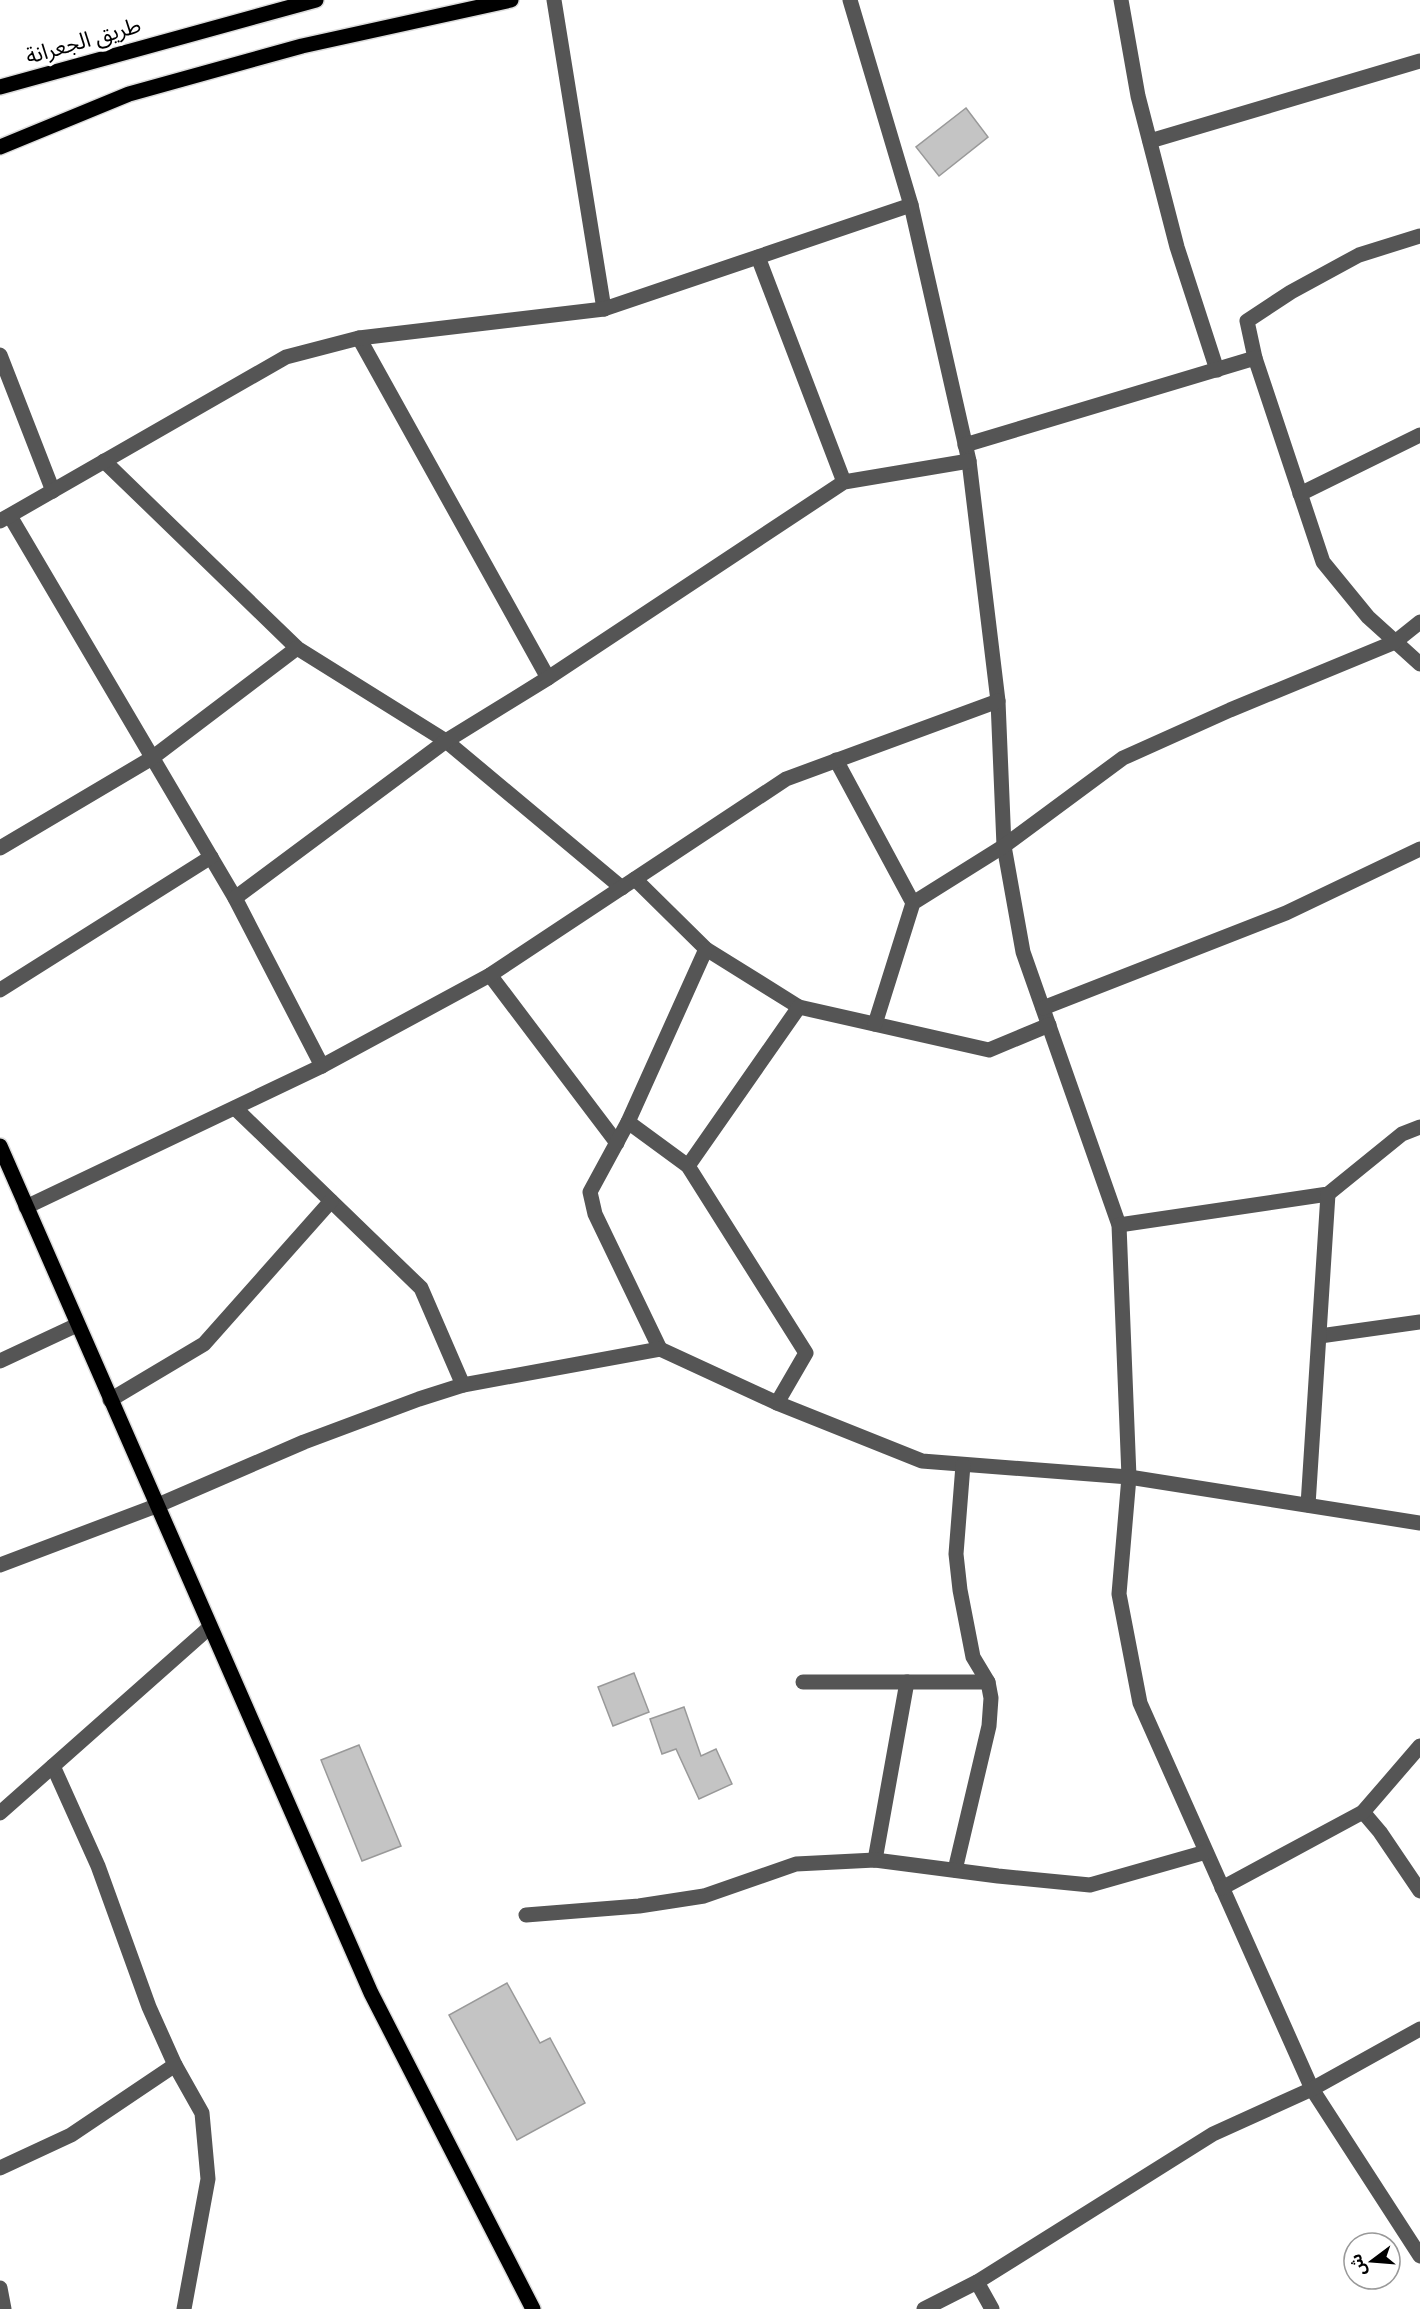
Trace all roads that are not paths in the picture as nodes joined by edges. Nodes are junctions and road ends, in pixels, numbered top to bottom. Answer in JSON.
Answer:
{"nodes":[{"id":1,"x":316,"y":0,"type":"edge"},
{"id":2,"x":511,"y":0,"type":"edge"},
{"id":3,"x":554,"y":0,"type":"edge"},
{"id":4,"x":850,"y":0,"type":"edge"},
{"id":5,"x":1121,"y":0,"type":"edge"},
{"id":6,"x":1420,"y":61,"type":"edge"},
{"id":7,"x":0,"y":87,"type":"edge"},
{"id":8,"x":1150,"y":141,"type":"junction"},
{"id":9,"x":0,"y":147,"type":"edge"},
{"id":10,"x":911,"y":205,"type":"junction"},
{"id":11,"x":1420,"y":236,"type":"edge"},
{"id":12,"x":759,"y":257,"type":"junction"},
{"id":13,"x":604,"y":309,"type":"junction"},
{"id":14,"x":359,"y":338,"type":"junction"},
{"id":15,"x":0,"y":356,"type":"edge"},
{"id":16,"x":1255,"y":358,"type":"junction"},
{"id":17,"x":1217,"y":370,"type":"junction"},
{"id":18,"x":1420,"y":435,"type":"edge"},
{"id":19,"x":966,"y":445,"type":"junction"},
{"id":20,"x":104,"y":461,"type":"junction"},
{"id":21,"x":969,"y":461,"type":"junction"},
{"id":22,"x":844,"y":482,"type":"junction"},
{"id":23,"x":53,"y":491,"type":"junction"},
{"id":24,"x":1300,"y":494,"type":"junction"},
{"id":25,"x":5,"y":518,"type":"edge"},
{"id":26,"x":1420,"y":622,"type":"edge"},
{"id":27,"x":1395,"y":642,"type":"junction"},
{"id":28,"x":297,"y":648,"type":"junction"},
{"id":29,"x":1420,"y":664,"type":"edge"},
{"id":30,"x":548,"y":678,"type":"junction"},
{"id":31,"x":998,"y":700,"type":"junction"},
{"id":32,"x":446,"y":741,"type":"junction"},
{"id":33,"x":152,"y":758,"type":"junction"},
{"id":34,"x":836,"y":760,"type":"junction"},
{"id":35,"x":1004,"y":846,"type":"junction"},
{"id":36,"x":0,"y":848,"type":"edge"},
{"id":37,"x":1420,"y":849,"type":"edge"},
{"id":38,"x":211,"y":857,"type":"junction"},
{"id":39,"x":635,"y":879,"type":"junction"},
{"id":40,"x":622,"y":888,"type":"junction"},
{"id":41,"x":235,"y":898,"type":"junction"},
{"id":42,"x":913,"y":903,"type":"junction"},
{"id":43,"x":706,"y":949,"type":"junction"},
{"id":44,"x":490,"y":975,"type":"junction"},
{"id":45,"x":0,"y":990,"type":"edge"},
{"id":46,"x":799,"y":1007,"type":"junction"},
{"id":47,"x":1043,"y":1008,"type":"junction"},
{"id":48,"x":875,"y":1024,"type":"junction"},
{"id":49,"x":1049,"y":1025,"type":"junction"},
{"id":50,"x":322,"y":1066,"type":"junction"},
{"id":51,"x":235,"y":1108,"type":"junction"},
{"id":52,"x":628,"y":1122,"type":"junction"},
{"id":53,"x":1420,"y":1127,"type":"edge"},
{"id":54,"x":616,"y":1143,"type":"junction"},
{"id":55,"x":0,"y":1146,"type":"edge"},
{"id":56,"x":688,"y":1166,"type":"junction"},
{"id":57,"x":1328,"y":1194,"type":"junction"},
{"id":58,"x":331,"y":1201,"type":"junction"},
{"id":59,"x":26,"y":1207,"type":"junction"},
{"id":60,"x":1119,"y":1225,"type":"junction"},
{"id":61,"x":1420,"y":1322,"type":"edge"},
{"id":62,"x":78,"y":1324,"type":"junction"},
{"id":63,"x":1320,"y":1336,"type":"junction"},
{"id":64,"x":660,"y":1349,"type":"junction"},
{"id":65,"x":0,"y":1361,"type":"edge"},
{"id":66,"x":463,"y":1385,"type":"junction"},
{"id":67,"x":110,"y":1400,"type":"junction"},
{"id":68,"x":777,"y":1402,"type":"junction"},
{"id":69,"x":963,"y":1464,"type":"junction"},
{"id":70,"x":1129,"y":1477,"type":"junction"},
{"id":71,"x":1308,"y":1505,"type":"junction"},
{"id":72,"x":156,"y":1506,"type":"junction"},
{"id":73,"x":1420,"y":1523,"type":"edge"},
{"id":74,"x":2,"y":1559,"type":"edge"},
{"id":75,"x":210,"y":1627,"type":"junction"},
{"id":76,"x":803,"y":1682,"type":"dead end"},
{"id":77,"x":907,"y":1682,"type":"junction"},
{"id":78,"x":988,"y":1682,"type":"junction"},
{"id":79,"x":1420,"y":1746,"type":"edge"},
{"id":80,"x":53,"y":1766,"type":"junction"},
{"id":81,"x":1363,"y":1812,"type":"junction"},
{"id":82,"x":0,"y":1813,"type":"edge"},
{"id":83,"x":1206,"y":1852,"type":"junction"},
{"id":84,"x":875,"y":1860,"type":"junction"},
{"id":85,"x":955,"y":1870,"type":"junction"},
{"id":86,"x":1222,"y":1888,"type":"junction"},
{"id":87,"x":1420,"y":1891,"type":"edge"},
{"id":88,"x":526,"y":1914,"type":"dead end"},
{"id":89,"x":1420,"y":2029,"type":"edge"},
{"id":90,"x":175,"y":2065,"type":"junction"},
{"id":91,"x":1312,"y":2089,"type":"junction"},
{"id":92,"x":0,"y":2168,"type":"edge"},
{"id":93,"x":1420,"y":2256,"type":"edge"},
{"id":94,"x":977,"y":2282,"type":"junction"},
{"id":95,"x":0,"y":2288,"type":"edge"},
{"id":96,"x":4,"y":2309,"type":"edge"},
{"id":97,"x":184,"y":2309,"type":"edge"},
{"id":98,"x":533,"y":2309,"type":"edge"},
{"id":99,"x":924,"y":2309,"type":"edge"},
{"id":100,"x":992,"y":2309,"type":"edge"}],
"edges":[{"from":1,"to":7,"type":"main road","name":"طريق الجعرانة"},
{"from":2,"to":9,"type":"main road"},
{"from":3,"to":13,"type":"street"},
{"from":4,"to":10,"type":"street"},
{"from":5,"to":8,"type":"street"},
{"from":6,"to":8,"type":"street"},
{"from":8,"to":17,"type":"street"},
{"from":10,"to":12,"type":"street"},
{"from":10,"to":19,"type":"street"},
{"from":11,"to":16,"type":"street"},
{"from":12,"to":13,"type":"street"},
{"from":12,"to":22,"type":"street"},
{"from":13,"to":14,"type":"street"},
{"from":14,"to":20,"type":"street"},
{"from":14,"to":30,"type":"street"},
{"from":15,"to":23,"type":"street"},
{"from":16,"to":17,"type":"street"},
{"from":16,"to":24,"type":"street"},
{"from":17,"to":19,"type":"street"},
{"from":18,"to":24,"type":"street"},
{"from":19,"to":21,"type":"street"},
{"from":20,"to":23,"type":"street"},
{"from":20,"to":28,"type":"street"},
{"from":21,"to":22,"type":"street"},
{"from":21,"to":31,"type":"street"},
{"from":22,"to":30,"type":"street"},
{"from":23,"to":25,"type":"street"},
{"from":24,"to":27,"type":"street"},
{"from":25,"to":33,"type":"street"},
{"from":26,"to":27,"type":"street"},
{"from":27,"to":29,"type":"street"},
{"from":27,"to":35,"type":"street"},
{"from":28,"to":32,"type":"street"},
{"from":28,"to":33,"type":"street"},
{"from":30,"to":32,"type":"street"},
{"from":31,"to":34,"type":"street"},
{"from":31,"to":35,"type":"street"},
{"from":32,"to":40,"type":"street"},
{"from":32,"to":41,"type":"street"},
{"from":33,"to":36,"type":"street"},
{"from":33,"to":38,"type":"street"},
{"from":34,"to":39,"type":"street"},
{"from":34,"to":42,"type":"street"},
{"from":35,"to":42,"type":"street"},
{"from":35,"to":47,"type":"street"},
{"from":37,"to":47,"type":"street"},
{"from":38,"to":41,"type":"street"},
{"from":38,"to":45,"type":"street"},
{"from":39,"to":40,"type":"street"},
{"from":39,"to":43,"type":"street"},
{"from":40,"to":44,"type":"street"},
{"from":41,"to":50,"type":"street"},
{"from":42,"to":48,"type":"street"},
{"from":43,"to":46,"type":"street"},
{"from":43,"to":52,"type":"street"},
{"from":44,"to":50,"type":"street"},
{"from":44,"to":54,"type":"street"},
{"from":46,"to":48,"type":"street"},
{"from":46,"to":56,"type":"street"},
{"from":47,"to":49,"type":"street"},
{"from":48,"to":49,"type":"street"},
{"from":49,"to":60,"type":"street"},
{"from":50,"to":51,"type":"street"},
{"from":51,"to":58,"type":"street"},
{"from":51,"to":59,"type":"street"},
{"from":52,"to":54,"type":"street"},
{"from":52,"to":56,"type":"street"},
{"from":53,"to":57,"type":"street"},
{"from":54,"to":64,"type":"street"},
{"from":55,"to":59,"type":"main road"},
{"from":56,"to":68,"type":"street"},
{"from":57,"to":60,"type":"street"},
{"from":57,"to":63,"type":"street"},
{"from":58,"to":66,"type":"street"},
{"from":58,"to":67,"type":"street"},
{"from":59,"to":62,"type":"main road"},
{"from":60,"to":70,"type":"street"},
{"from":61,"to":63,"type":"street"},
{"from":62,"to":65,"type":"street"},
{"from":62,"to":67,"type":"main road"},
{"from":63,"to":71,"type":"street"},
{"from":64,"to":66,"type":"street"},
{"from":64,"to":68,"type":"street"},
{"from":66,"to":72,"type":"street"},
{"from":67,"to":72,"type":"main road"},
{"from":68,"to":69,"type":"street"},
{"from":69,"to":70,"type":"street"},
{"from":69,"to":78,"type":"street"},
{"from":70,"to":71,"type":"street"},
{"from":70,"to":83,"type":"street"},
{"from":71,"to":73,"type":"street"},
{"from":72,"to":74,"type":"street"},
{"from":72,"to":75,"type":"main road"},
{"from":75,"to":80,"type":"street"},
{"from":75,"to":98,"type":"main road"},
{"from":76,"to":77,"type":"street"},
{"from":77,"to":78,"type":"street"},
{"from":77,"to":84,"type":"street"},
{"from":78,"to":85,"type":"street"},
{"from":79,"to":81,"type":"street"},
{"from":80,"to":82,"type":"street"},
{"from":80,"to":90,"type":"street"},
{"from":81,"to":86,"type":"street"},
{"from":81,"to":87,"type":"street"},
{"from":83,"to":85,"type":"street"},
{"from":83,"to":86,"type":"street"},
{"from":84,"to":85,"type":"street"},
{"from":84,"to":88,"type":"street"},
{"from":86,"to":91,"type":"street"},
{"from":89,"to":91,"type":"street"},
{"from":90,"to":92,"type":"street"},
{"from":90,"to":97,"type":"street"},
{"from":91,"to":93,"type":"street"},
{"from":91,"to":94,"type":"street"},
{"from":94,"to":99,"type":"street"},
{"from":94,"to":100,"type":"street"},
{"from":95,"to":96,"type":"street"}]}
